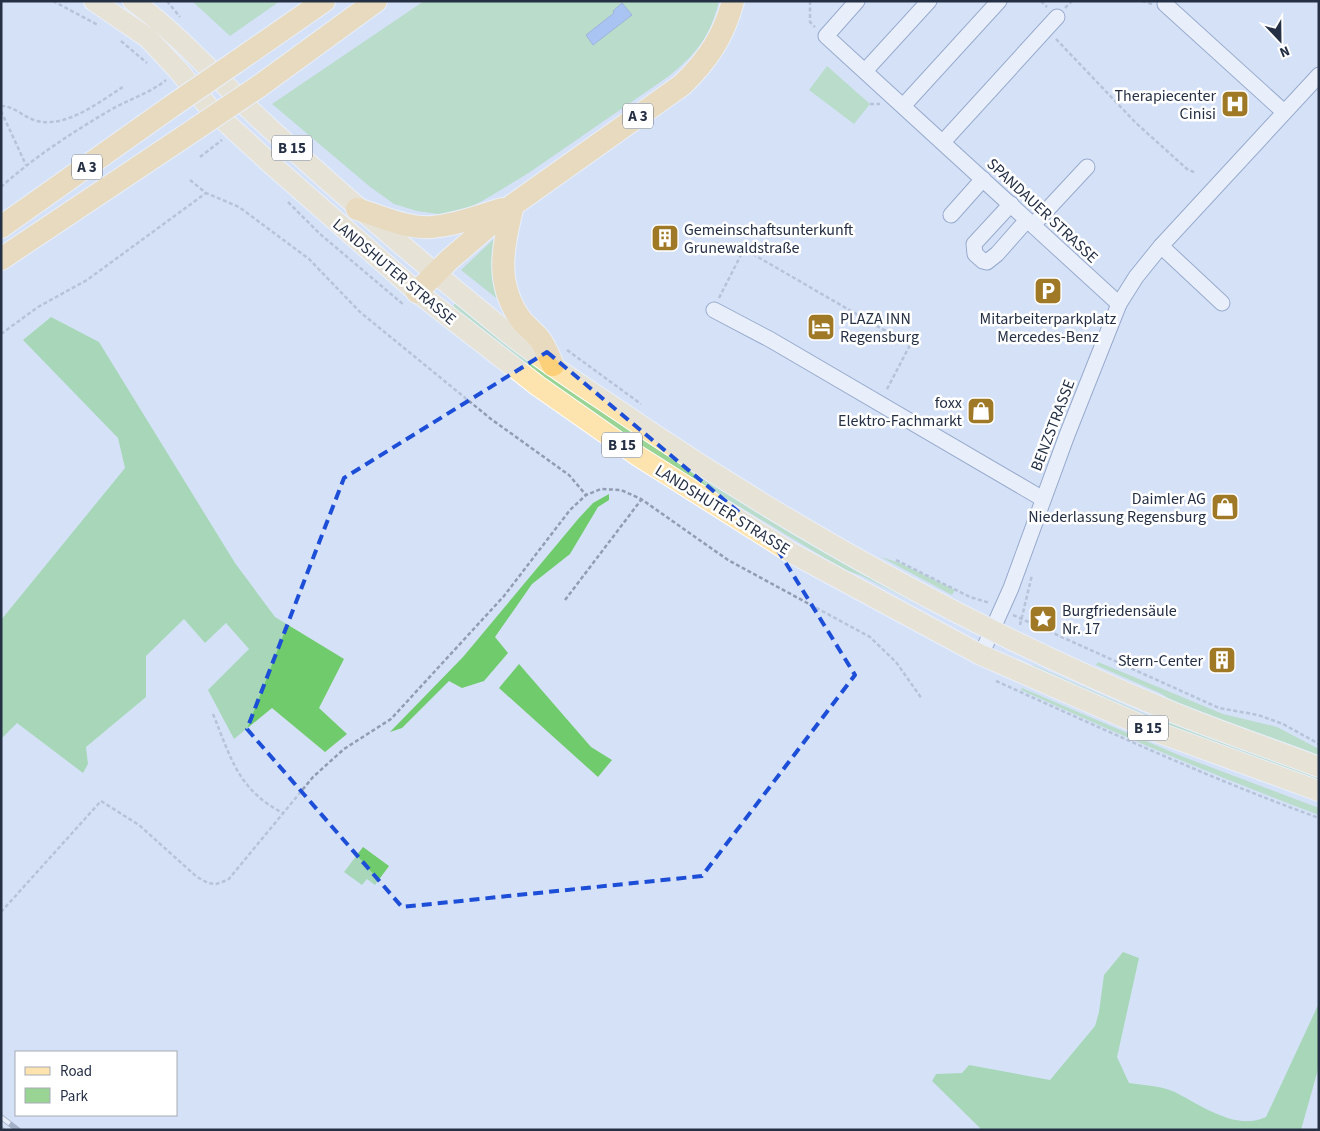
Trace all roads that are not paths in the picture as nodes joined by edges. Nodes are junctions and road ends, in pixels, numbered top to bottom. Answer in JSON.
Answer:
{"nodes":[{"id":1,"x":94,"y":1,"type":"edge"},
{"id":2,"x":134,"y":1,"type":"edge"},
{"id":3,"x":156,"y":1,"type":"edge"},
{"id":4,"x":305,"y":1,"type":"edge"},
{"id":5,"x":324,"y":1,"type":"edge"},
{"id":6,"x":376,"y":1,"type":"edge"},
{"id":7,"x":858,"y":1,"type":"edge"},
{"id":8,"x":929,"y":1,"type":"edge"},
{"id":9,"x":999,"y":1,"type":"edge"},
{"id":10,"x":733,"y":2,"type":"edge"},
{"id":11,"x":1165,"y":4,"type":"dead end"},
{"id":12,"x":1057,"y":17,"type":"dead end"},
{"id":13,"x":276,"y":34,"type":"junction"},
{"id":14,"x":865,"y":71,"type":"junction"},
{"id":15,"x":1319,"y":75,"type":"edge"},
{"id":16,"x":227,"y":88,"type":"junction"},
{"id":17,"x":904,"y":106,"type":"junction"},
{"id":18,"x":1284,"y":112,"type":"junction"},
{"id":19,"x":943,"y":142,"type":"junction"},
{"id":20,"x":1087,"y":167,"type":"dead end"},
{"id":21,"x":983,"y":179,"type":"junction"},
{"id":22,"x":1011,"y":204,"type":"junction"},
{"id":23,"x":513,"y":206,"type":"junction"},
{"id":24,"x":357,"y":209,"type":"junction"},
{"id":25,"x":951,"y":215,"type":"dead end"},
{"id":26,"x":1030,"y":222,"type":"junction"},
{"id":27,"x":1,"y":227,"type":"edge"},
{"id":28,"x":1161,"y":246,"type":"junction"},
{"id":29,"x":1,"y":259,"type":"edge"},
{"id":30,"x":435,"y":274,"type":"junction"},
{"id":31,"x":417,"y":292,"type":"junction"},
{"id":32,"x":1222,"y":303,"type":"dead end"},
{"id":33,"x":1119,"y":304,"type":"junction"},
{"id":34,"x":714,"y":310,"type":"road end"},
{"id":35,"x":559,"y":357,"type":"junction"},
{"id":36,"x":1043,"y":499,"type":"junction"},
{"id":37,"x":992,"y":628,"type":"junction"},
{"id":38,"x":981,"y":655,"type":"junction"},
{"id":39,"x":1319,"y":767,"type":"edge"},
{"id":40,"x":1319,"y":792,"type":"edge"}],
"edges":[{"from":1,"to":31,"type":"main road","name":"LANDSHUTER STRASSE"},
{"from":2,"to":16,"type":"main road","name":"LANDSHUTER STRASSE","number":"B 15"},
{"from":3,"to":16,"type":"main road","number":"B 15"},
{"from":4,"to":13,"type":"highway","number":"A 3"},
{"from":5,"to":13,"type":"highway","number":"A 3"},
{"from":6,"to":29,"type":"highway","number":"A 3","bridge":true},
{"from":7,"to":14,"type":"street","name":"SPANDAUER STRASSE"},
{"from":8,"to":14,"type":"street"},
{"from":9,"to":17,"type":"street"},
{"from":10,"to":23,"type":"highway","number":"A 3"},
{"from":11,"to":18,"type":"street"},
{"from":12,"to":19,"type":"street"},
{"from":13,"to":27,"type":"highway","number":"A 3","bridge":true},
{"from":14,"to":17,"type":"street","name":"SPANDAUER STRASSE"},
{"from":15,"to":18,"type":"street","name":"BENZSTRASSE"},
{"from":16,"to":24,"type":"main road","name":"LANDSHUTER STRASSE","number":"B 15"},
{"from":17,"to":19,"type":"street","name":"SPANDAUER STRASSE"},
{"from":18,"to":28,"type":"street","name":"BENZSTRASSE"},
{"from":19,"to":21,"type":"street","name":"SPANDAUER STRASSE"},
{"from":20,"to":26,"type":"street"},
{"from":21,"to":22,"type":"street","name":"SPANDAUER STRASSE"},
{"from":21,"to":25,"type":"street"},
{"from":22,"to":26,"type":"street","name":"SPANDAUER STRASSE"},
{"from":22,"to":26,"type":"street"},
{"from":23,"to":24,"type":"highway","number":"A 3"},
{"from":23,"to":30,"type":"highway","number":"A 3"},
{"from":23,"to":35,"type":"highway"},
{"from":24,"to":30,"type":"main road","name":"LANDSHUTER STRASSE","number":"B 15"},
{"from":26,"to":33,"type":"street","name":"SPANDAUER STRASSE"},
{"from":28,"to":32,"type":"street"},
{"from":28,"to":33,"type":"street","name":"BENZSTRASSE"},
{"from":30,"to":31,"type":"highway","number":"A 3"},
{"from":30,"to":35,"type":"main road","name":"LANDSHUTER STRASSE","number":"B 15"},
{"from":31,"to":38,"type":"main road","name":"LANDSHUTER STRASSE","number":"B 15"},
{"from":33,"to":36,"type":"street","name":"BENZSTRASSE"},
{"from":34,"to":36,"type":"street"},
{"from":35,"to":37,"type":"main road","name":"LANDSHUTER STRASSE","number":"B 15"},
{"from":36,"to":37,"type":"street","name":"BENZSTRASSE"},
{"from":37,"to":38,"type":"street","name":"BENZSTRASSE"},
{"from":37,"to":39,"type":"main road","name":"LANDSHUTER STRASSE","number":"B 15"},
{"from":38,"to":40,"type":"main road","name":"LANDSHUTER STRASSE","number":"B 15"}]}
